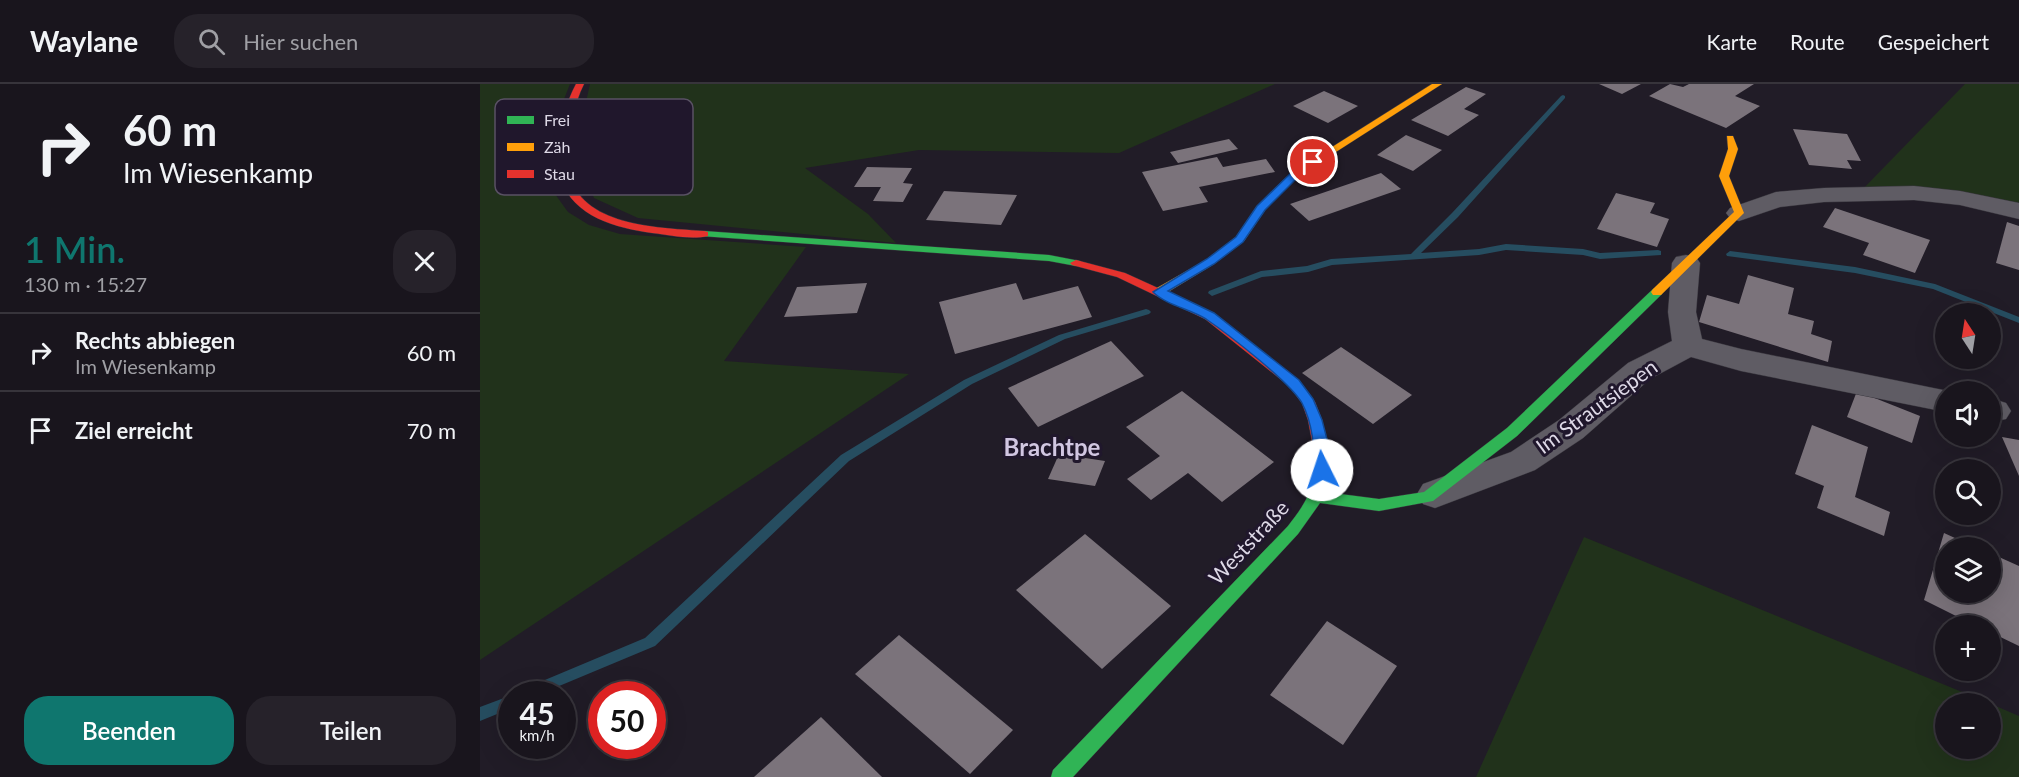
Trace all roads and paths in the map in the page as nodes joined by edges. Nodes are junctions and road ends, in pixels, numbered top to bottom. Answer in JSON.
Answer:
{"nodes":[{"id":1,"x":580,"y":84,"type":"edge"},
{"id":2,"x":1438,"y":84,"type":"edge"},
{"id":3,"x":573,"y":99,"type":"edge"},
{"id":4,"x":1731,"y":138,"type":"dead end"},
{"id":5,"x":575,"y":195,"type":"edge"},
{"id":6,"x":2019,"y":211,"type":"edge"},
{"id":7,"x":1738,"y":213,"type":"junction"},
{"id":8,"x":1686,"y":263,"type":"junction"},
{"id":9,"x":1159,"y":292,"type":"junction"},
{"id":10,"x":1688,"y":346,"type":"junction"},
{"id":11,"x":1935,"y":399,"type":"edge"},
{"id":12,"x":1318,"y":497,"type":"junction"},
{"id":13,"x":1428,"y":497,"type":"junction"},
{"id":14,"x":1060,"y":777,"type":"edge"}],
"edges":[{"from":1,"to":3,"type":"main road","name":"Weststraße"},
{"from":2,"to":9,"type":"main road"},
{"from":4,"to":7,"type":"main road"},
{"from":5,"to":9,"type":"main road","name":"Weststraße"},
{"from":6,"to":7,"type":"street","name":"Im Strautsiepen"},
{"from":7,"to":8,"type":"main road","name":"Im Strautsiepen"},
{"from":8,"to":10,"type":"street"},
{"from":8,"to":13,"type":"main road","name":"Im Strautsiepen"},
{"from":9,"to":12,"type":"main road","name":"Weststraße"},
{"from":10,"to":11,"type":"street"},
{"from":10,"to":13,"type":"street","name":"Im Strautsiepen"},
{"from":12,"to":13,"type":"main road","name":"Im Strautsiepen"},
{"from":12,"to":14,"type":"main road","name":"Weststraße"}]}
